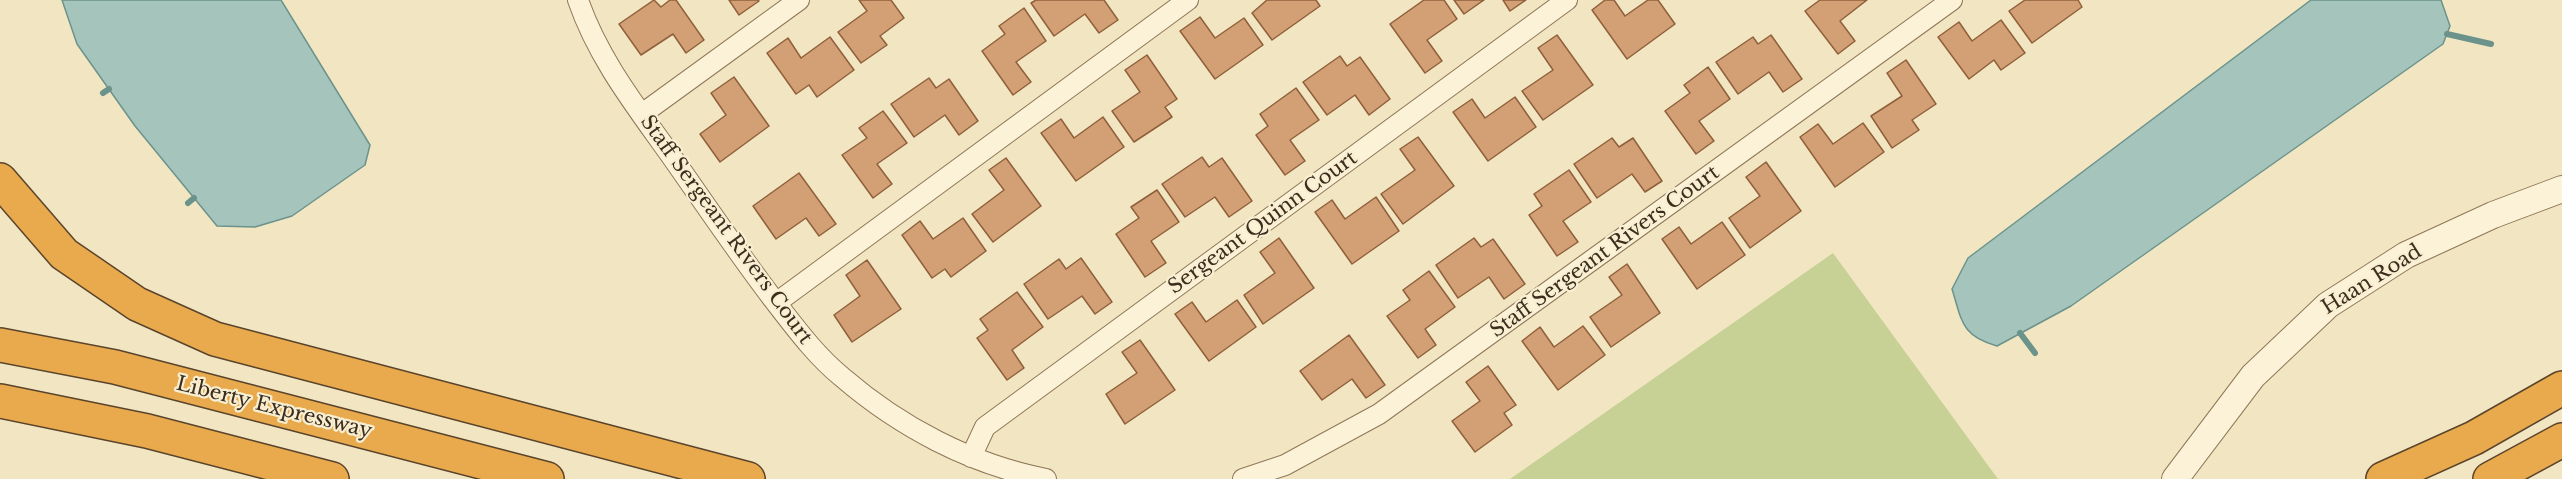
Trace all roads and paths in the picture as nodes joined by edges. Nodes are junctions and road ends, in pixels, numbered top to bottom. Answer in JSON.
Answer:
{"nodes":[{"id":1,"x":578,"y":0,"type":"edge"},
{"id":2,"x":800,"y":0,"type":"edge"},
{"id":3,"x":1188,"y":0,"type":"edge"},
{"id":4,"x":1567,"y":0,"type":"edge"},
{"id":5,"x":1953,"y":0,"type":"edge"},
{"id":6,"x":642,"y":114,"type":"junction"},
{"id":7,"x":0,"y":180,"type":"edge"},
{"id":8,"x":2562,"y":189,"type":"edge"},
{"id":9,"x":776,"y":303,"type":"junction"},
{"id":10,"x":0,"y":345,"type":"edge"},
{"id":11,"x":2562,"y":388,"type":"edge"},
{"id":12,"x":0,"y":401,"type":"edge"},
{"id":13,"x":2562,"y":440,"type":"edge"},
{"id":14,"x":971,"y":457,"type":"junction"},
{"id":15,"x":332,"y":479,"type":"edge"},
{"id":16,"x":547,"y":479,"type":"edge"},
{"id":17,"x":748,"y":479,"type":"edge"},
{"id":18,"x":1046,"y":479,"type":"edge"},
{"id":19,"x":1243,"y":479,"type":"edge"},
{"id":20,"x":2175,"y":479,"type":"edge"},
{"id":21,"x":2383,"y":479,"type":"edge"},
{"id":22,"x":2490,"y":479,"type":"edge"}],
"edges":[{"from":1,"to":6,"type":"street","name":"Staff Sergeant Rivers Court"},
{"from":2,"to":6,"type":"street"},
{"from":3,"to":9,"type":"street"},
{"from":4,"to":14,"type":"street","name":"Sergeant Quinn Court"},
{"from":5,"to":19,"type":"street","name":"Staff Sergeant Rivers Court"},
{"from":6,"to":9,"type":"street","name":"Staff Sergeant Rivers Court"},
{"from":7,"to":17,"type":"highway"},
{"from":8,"to":20,"type":"street","name":"Haan Road"},
{"from":9,"to":14,"type":"street","name":"Staff Sergeant Rivers Court"},
{"from":10,"to":16,"type":"highway","name":"Liberty Expressway"},
{"from":11,"to":21,"type":"highway"},
{"from":12,"to":15,"type":"highway"},
{"from":13,"to":22,"type":"highway"},
{"from":14,"to":18,"type":"street","name":"Staff Sergeant Rivers Court"}]}
